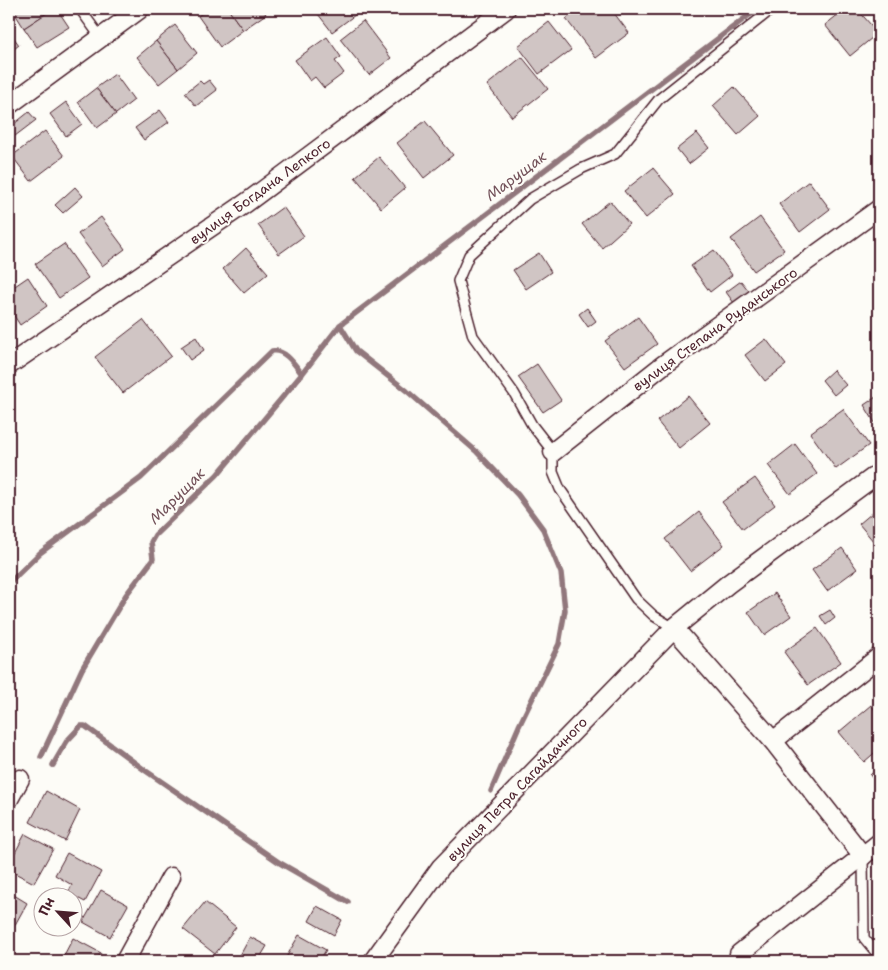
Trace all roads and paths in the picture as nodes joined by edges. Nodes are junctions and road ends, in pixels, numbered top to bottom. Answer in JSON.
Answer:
{"nodes":[{"id":1,"x":80,"y":9,"type":"edge"},
{"id":2,"x":140,"y":9,"type":"edge"},
{"id":3,"x":506,"y":9,"type":"edge"},
{"id":4,"x":772,"y":9,"type":"edge"},
{"id":5,"x":100,"y":38,"type":"junction"},
{"id":6,"x":9,"y":105,"type":"edge"},
{"id":7,"x":879,"y":209,"type":"edge"},
{"id":8,"x":9,"y":365,"type":"edge"},
{"id":9,"x":553,"y":452,"type":"junction"},
{"id":10,"x":879,"y":473,"type":"edge"},
{"id":11,"x":674,"y":628,"type":"junction"},
{"id":12,"x":879,"y":658,"type":"edge"},
{"id":13,"x":773,"y":741,"type":"junction"},
{"id":14,"x":20,"y":779,"type":"dead end"},
{"id":15,"x":9,"y":799,"type":"edge"},
{"id":16,"x":879,"y":843,"type":"edge"},
{"id":17,"x":863,"y":856,"type":"junction"},
{"id":18,"x":171,"y":877,"type":"dead end"},
{"id":19,"x":739,"y":954,"type":"dead end"},
{"id":20,"x":879,"y":956,"type":"edge"},
{"id":21,"x":125,"y":961,"type":"edge"},
{"id":22,"x":373,"y":961,"type":"edge"}],
"edges":[{"from":1,"to":5,"type":"lane"},
{"from":2,"to":5,"type":"street"},
{"from":3,"to":8,"type":"street","name":"вулиця Богдана Лепкого"},
{"from":4,"to":9,"type":"lane"},
{"from":5,"to":6,"type":"street"},
{"from":7,"to":9,"type":"street","name":"вулиця Степана Руданського"},
{"from":9,"to":11,"type":"lane"},
{"from":10,"to":11,"type":"street","name":"вулиця Петра Сагайдачного"},
{"from":11,"to":13,"type":"street"},
{"from":11,"to":22,"type":"street","name":"вулиця Петра Сагайдачного"},
{"from":12,"to":13,"type":"street"},
{"from":13,"to":17,"type":"street"},
{"from":14,"to":15,"type":"street"},
{"from":16,"to":17,"type":"street"},
{"from":17,"to":19,"type":"street"},
{"from":17,"to":20,"type":"lane"},
{"from":18,"to":21,"type":"street"}]}
